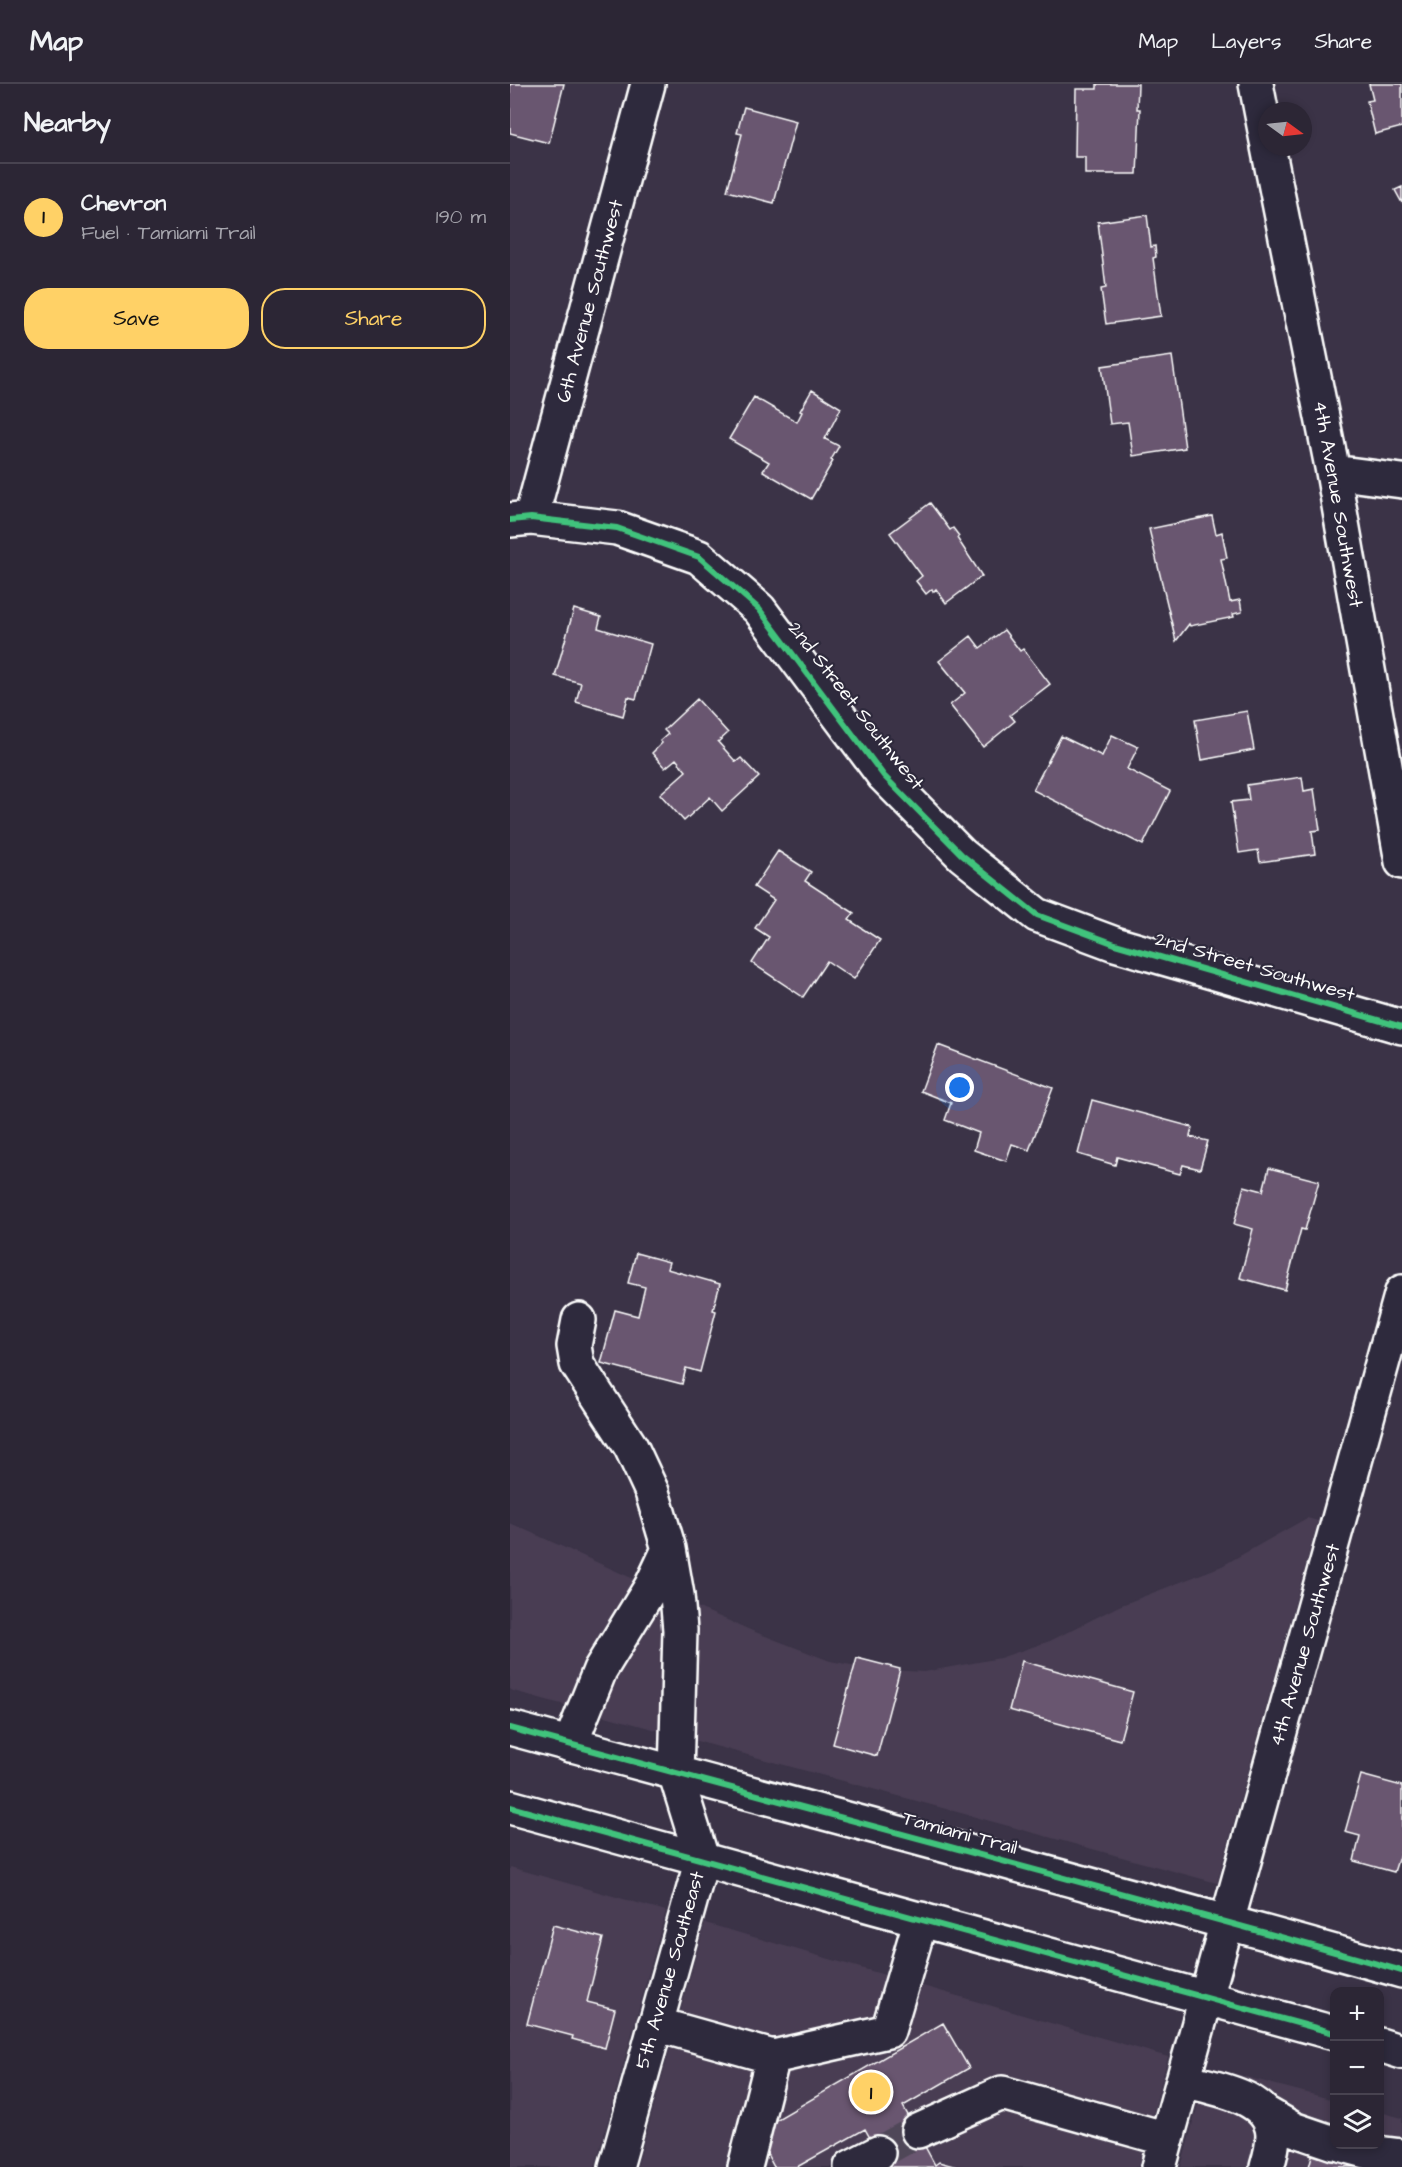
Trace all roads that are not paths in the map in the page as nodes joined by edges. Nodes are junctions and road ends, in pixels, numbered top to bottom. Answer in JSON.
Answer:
{"nodes":[{"id":1,"x":648,"y":84,"type":"edge"},
{"id":2,"x":1256,"y":84,"type":"edge"},
{"id":3,"x":1259,"y":102,"type":"edge"},
{"id":4,"x":1270,"y":156,"type":"edge"},
{"id":5,"x":1333,"y":472,"type":"junction"},
{"id":6,"x":1402,"y":481,"type":"edge"},
{"id":7,"x":520,"y":519,"type":"edge"},
{"id":8,"x":1402,"y":861,"type":"edge"},
{"id":9,"x":1402,"y":1027,"type":"edge"},
{"id":10,"x":1402,"y":1292,"type":"edge"},
{"id":11,"x":579,"y":1320,"type":"dead end"},
{"id":12,"x":669,"y":1549,"type":"junction"},
{"id":13,"x":510,"y":1728,"type":"edge"},
{"id":14,"x":570,"y":1744,"type":"junction"},
{"id":15,"x":676,"y":1774,"type":"junction"},
{"id":16,"x":510,"y":1807,"type":"edge"},
{"id":17,"x":702,"y":1859,"type":"junction"},
{"id":18,"x":921,"y":1919,"type":"junction"},
{"id":19,"x":1227,"y":1922,"type":"junction"},
{"id":20,"x":1402,"y":1971,"type":"edge"},
{"id":21,"x":1206,"y":1998,"type":"junction"},
{"id":22,"x":655,"y":2024,"type":"junction"},
{"id":23,"x":1330,"y":2032,"type":"edge"},
{"id":24,"x":1384,"y":2047,"type":"edge"},
{"id":25,"x":1402,"y":2052,"type":"edge"},
{"id":26,"x":773,"y":2057,"type":"junction"},
{"id":27,"x":1183,"y":2080,"type":"junction"},
{"id":28,"x":1267,"y":2114,"type":"junction"},
{"id":29,"x":918,"y":2131,"type":"tunnel mouth"},
{"id":30,"x":1330,"y":2141,"type":"edge"},
{"id":31,"x":1357,"y":2149,"type":"edge"},
{"id":32,"x":1163,"y":2153,"type":"edge"},
{"id":33,"x":1402,"y":2156,"type":"edge"},
{"id":34,"x":616,"y":2167,"type":"edge"},
{"id":35,"x":745,"y":2167,"type":"edge"},
{"id":36,"x":1267,"y":2167,"type":"edge"}],
"edges":[{"from":1,"to":7,"type":"street","name":"6th Avenue Southwest"},
{"from":2,"to":3,"type":"street"},
{"from":4,"to":5,"type":"street","name":"4th Avenue Southwest"},
{"from":5,"to":6,"type":"street"},
{"from":5,"to":8,"type":"street","name":"4th Avenue Southwest"},
{"from":7,"to":9,"type":"street","name":"2nd Street Southwest"},
{"from":10,"to":19,"type":"street","name":"4th Avenue Southwest"},
{"from":11,"to":12,"type":"street","name":"5th Avenue Southeast"},
{"from":12,"to":14,"type":"street"},
{"from":12,"to":15,"type":"street","name":"5th Avenue Southeast"},
{"from":13,"to":14,"type":"street","name":"Tamiami Trail"},
{"from":14,"to":15,"type":"street","name":"Tamiami Trail"},
{"from":15,"to":17,"type":"street","name":"5th Avenue Southeast"},
{"from":15,"to":19,"type":"street","name":"Tamiami Trail"},
{"from":16,"to":17,"type":"street"},
{"from":17,"to":18,"type":"street"},
{"from":17,"to":22,"type":"street","name":"5th Avenue Southeast"},
{"from":18,"to":21,"type":"street"},
{"from":18,"to":26,"type":"street"},
{"from":19,"to":20,"type":"street","name":"Tamiami Trail"},
{"from":19,"to":21,"type":"street","name":"4th Avenue Southwest"},
{"from":21,"to":23,"type":"street"},
{"from":21,"to":27,"type":"street","name":"4th Avenue Southwest"},
{"from":22,"to":26,"type":"street"},
{"from":22,"to":34,"type":"street","name":"5th Avenue Southeast"},
{"from":24,"to":25,"type":"street"},
{"from":26,"to":35,"type":"street"},
{"from":27,"to":28,"type":"street"},
{"from":27,"to":32,"type":"street","name":"4th Avenue Southwest"},
{"from":28,"to":30,"type":"street"},
{"from":28,"to":36,"type":"street"},
{"from":29,"to":32,"type":"street"},
{"from":31,"to":33,"type":"street"}]}
